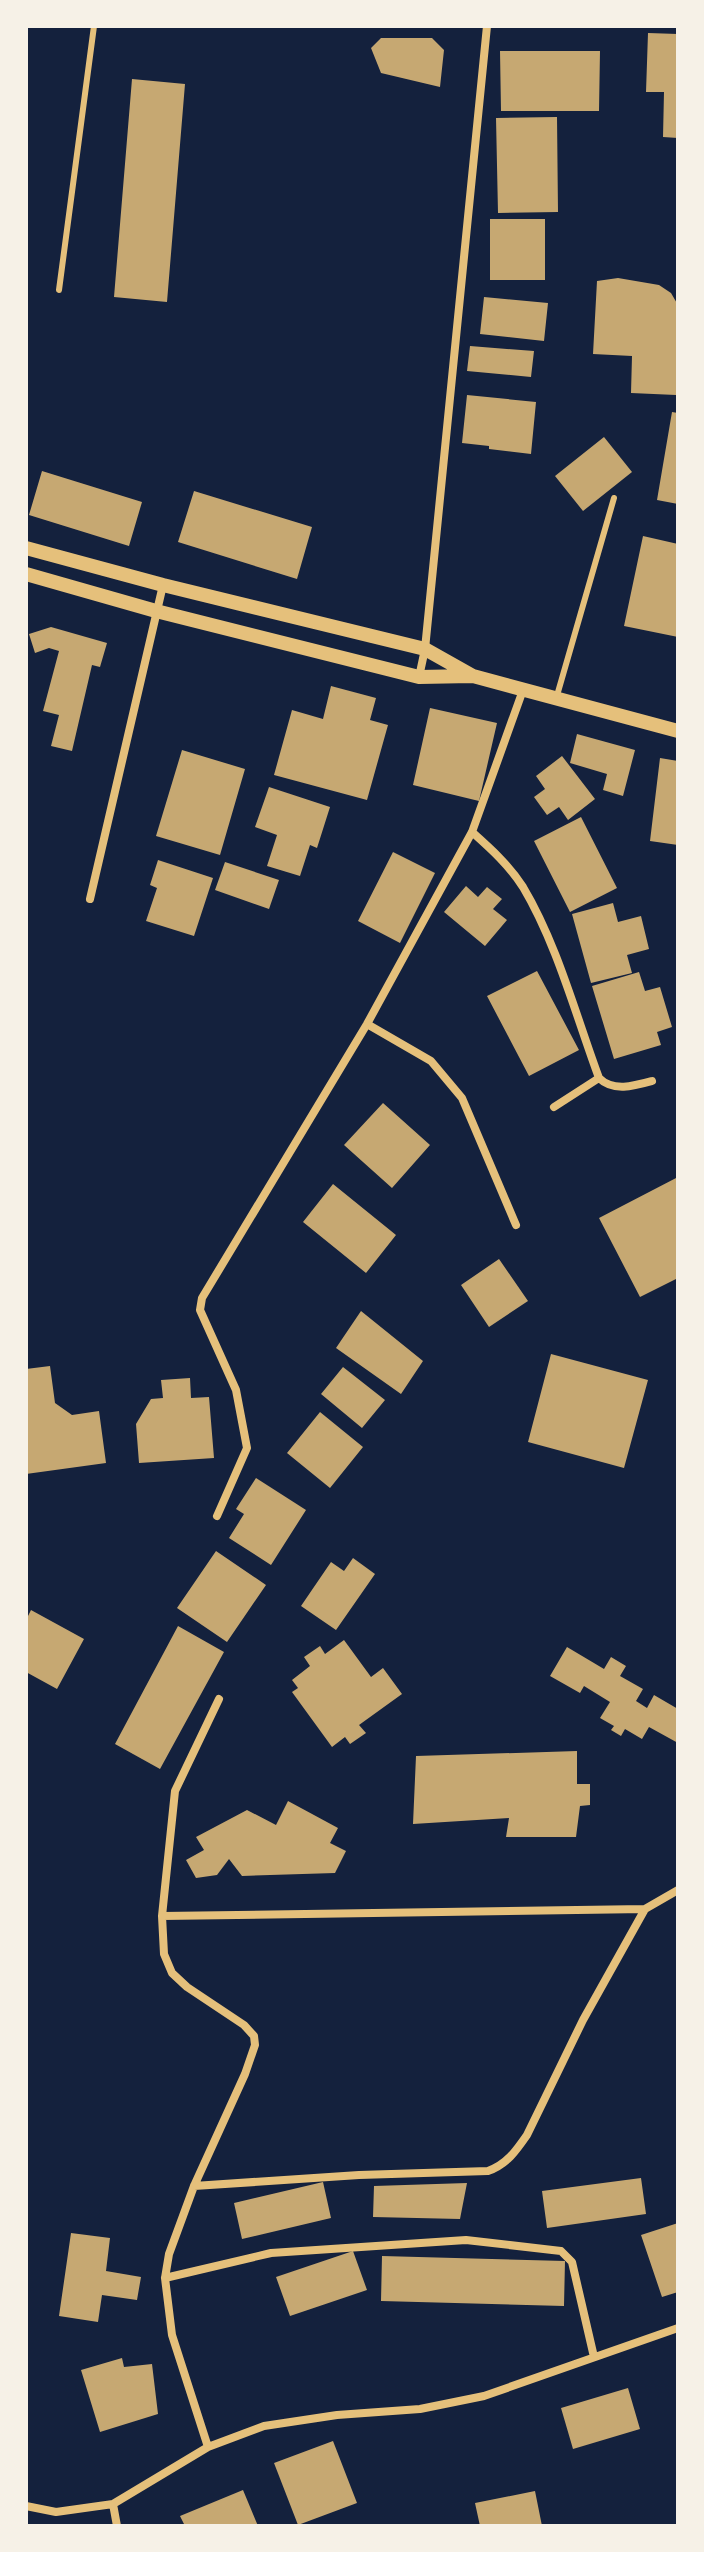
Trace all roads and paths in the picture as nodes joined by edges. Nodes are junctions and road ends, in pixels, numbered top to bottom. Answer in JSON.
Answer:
{"nodes":[{"id":1,"x":94,"y":26,"type":"edge"},
{"id":2,"x":487,"y":26,"type":"edge"},
{"id":3,"x":59,"y":290,"type":"dead end"},
{"id":4,"x":614,"y":498,"type":"dead end"},
{"id":5,"x":26,"y":548,"type":"edge"},
{"id":6,"x":26,"y":574,"type":"edge"},
{"id":7,"x":163,"y":585,"type":"junction"},
{"id":8,"x":156,"y":611,"type":"junction"},
{"id":9,"x":425,"y":649,"type":"junction"},
{"id":10,"x":473,"y":676,"type":"junction"},
{"id":11,"x":419,"y":677,"type":"junction"},
{"id":12,"x":523,"y":690,"type":"junction"},
{"id":13,"x":556,"y":699,"type":"junction"},
{"id":14,"x":678,"y":731,"type":"edge"},
{"id":15,"x":472,"y":832,"type":"junction"},
{"id":16,"x":90,"y":899,"type":"dead end"},
{"id":17,"x":367,"y":1024,"type":"junction"},
{"id":18,"x":599,"y":1078,"type":"junction"},
{"id":19,"x":652,"y":1081,"type":"dead end"},
{"id":20,"x":554,"y":1107,"type":"dead end"},
{"id":21,"x":516,"y":1225,"type":"dead end"},
{"id":22,"x":217,"y":1516,"type":"dead end"},
{"id":23,"x":219,"y":1699,"type":"dead end"},
{"id":24,"x":678,"y":1890,"type":"edge"},
{"id":25,"x":645,"y":1909,"type":"junction"},
{"id":26,"x":162,"y":1916,"type":"junction"},
{"id":27,"x":194,"y":2186,"type":"junction"},
{"id":28,"x":165,"y":2278,"type":"junction"},
{"id":29,"x":678,"y":2328,"type":"edge"},
{"id":30,"x":594,"y":2357,"type":"junction"},
{"id":31,"x":208,"y":2447,"type":"junction"},
{"id":32,"x":113,"y":2504,"type":"junction"},
{"id":33,"x":26,"y":2506,"type":"edge"},
{"id":34,"x":117,"y":2526,"type":"edge"}],
"edges":[{"from":1,"to":3,"type":"lane"},
{"from":2,"to":9,"type":"street"},
{"from":4,"to":13,"type":"lane"},
{"from":5,"to":7,"type":"street"},
{"from":6,"to":8,"type":"street"},
{"from":7,"to":8,"type":"street"},
{"from":7,"to":9,"type":"street"},
{"from":8,"to":11,"type":"street"},
{"from":8,"to":16,"type":"street"},
{"from":9,"to":10,"type":"street"},
{"from":9,"to":11,"type":"street"},
{"from":10,"to":11,"type":"street"},
{"from":10,"to":12,"type":"street"},
{"from":12,"to":13,"type":"street"},
{"from":12,"to":15,"type":"street"},
{"from":13,"to":14,"type":"street"},
{"from":15,"to":17,"type":"street"},
{"from":15,"to":18,"type":"street"},
{"from":17,"to":21,"type":"street"},
{"from":17,"to":22,"type":"street"},
{"from":18,"to":19,"type":"street"},
{"from":18,"to":20,"type":"street"},
{"from":23,"to":26,"type":"street"},
{"from":24,"to":25,"type":"street"},
{"from":25,"to":26,"type":"street"},
{"from":25,"to":27,"type":"street"},
{"from":26,"to":27,"type":"street"},
{"from":27,"to":28,"type":"street"},
{"from":28,"to":30,"type":"street"},
{"from":28,"to":31,"type":"street"},
{"from":29,"to":30,"type":"street"},
{"from":30,"to":31,"type":"street"},
{"from":31,"to":32,"type":"street"},
{"from":32,"to":33,"type":"street"},
{"from":32,"to":34,"type":"street"}]}
